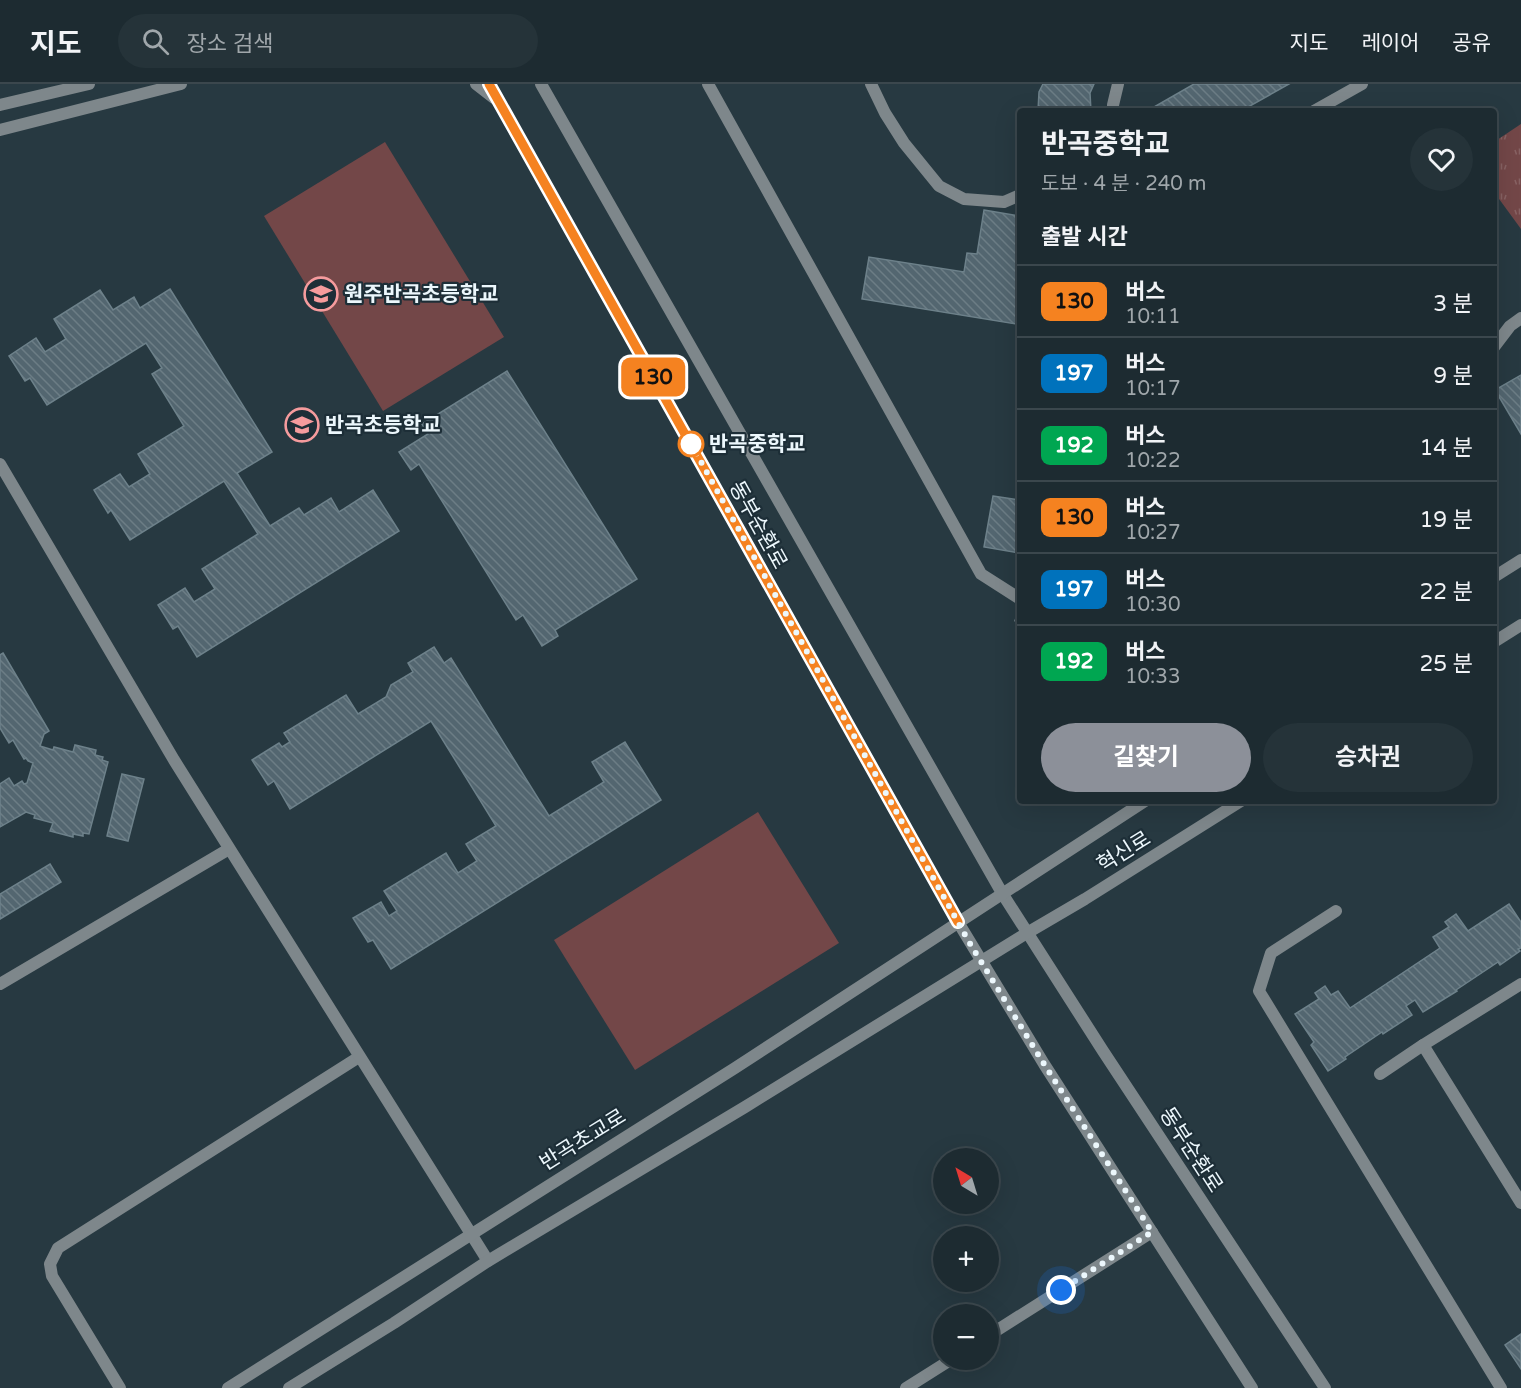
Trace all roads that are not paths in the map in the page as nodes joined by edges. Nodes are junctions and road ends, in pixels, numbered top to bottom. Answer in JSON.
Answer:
{"nodes":[{"id":1,"x":89,"y":84,"type":"edge"},
{"id":2,"x":181,"y":84,"type":"edge"},
{"id":3,"x":476,"y":84,"type":"edge"},
{"id":4,"x":489,"y":84,"type":"edge"},
{"id":5,"x":541,"y":84,"type":"edge"},
{"id":6,"x":708,"y":84,"type":"edge"},
{"id":7,"x":871,"y":84,"type":"edge"},
{"id":8,"x":1118,"y":84,"type":"edge"},
{"id":9,"x":1362,"y":84,"type":"edge"},
{"id":10,"x":499,"y":101,"type":"junction"},
{"id":11,"x":0,"y":105,"type":"edge"},
{"id":12,"x":1113,"y":108,"type":"edge"},
{"id":13,"x":1319,"y":108,"type":"edge"},
{"id":14,"x":0,"y":130,"type":"edge"},
{"id":15,"x":1017,"y":196,"type":"edge"},
{"id":16,"x":1521,"y":318,"type":"edge"},
{"id":17,"x":1497,"y":343,"type":"edge"},
{"id":18,"x":0,"y":464,"type":"edge"},
{"id":19,"x":1521,"y":560,"type":"edge"},
{"id":20,"x":1497,"y":575,"type":"edge"},
{"id":21,"x":1017,"y":596,"type":"edge"},
{"id":22,"x":1521,"y":625,"type":"edge"},
{"id":23,"x":1497,"y":640,"type":"edge"},
{"id":24,"x":1140,"y":804,"type":"edge"},
{"id":25,"x":1236,"y":804,"type":"edge"},
{"id":26,"x":229,"y":849,"type":"junction"},
{"id":27,"x":1002,"y":893,"type":"junction"},
{"id":28,"x":1336,"y":911,"type":"dead end"},
{"id":29,"x":958,"y":922,"type":"junction"},
{"id":30,"x":1026,"y":933,"type":"junction"},
{"id":31,"x":981,"y":961,"type":"junction"},
{"id":32,"x":0,"y":984,"type":"edge"},
{"id":33,"x":1521,"y":984,"type":"edge"},
{"id":34,"x":1423,"y":1045,"type":"junction"},
{"id":35,"x":359,"y":1057,"type":"junction"},
{"id":36,"x":1380,"y":1074,"type":"dead end"},
{"id":37,"x":1521,"y":1203,"type":"edge"},
{"id":38,"x":1152,"y":1232,"type":"junction"},
{"id":39,"x":471,"y":1234,"type":"junction"},
{"id":40,"x":488,"y":1261,"type":"junction"},
{"id":41,"x":999,"y":1329,"type":"edge"},
{"id":42,"x":935,"y":1370,"type":"edge"},
{"id":43,"x":120,"y":1388,"type":"edge"},
{"id":44,"x":228,"y":1388,"type":"edge"},
{"id":45,"x":289,"y":1388,"type":"edge"},
{"id":46,"x":906,"y":1388,"type":"edge"},
{"id":47,"x":1252,"y":1388,"type":"edge"},
{"id":48,"x":1324,"y":1388,"type":"edge"},
{"id":49,"x":1501,"y":1388,"type":"edge"}],
"edges":[{"from":1,"to":11,"type":"street"},
{"from":2,"to":14,"type":"street"},
{"from":3,"to":10,"type":"street"},
{"from":4,"to":10,"type":"street","name":"동부순환로"},
{"from":5,"to":27,"type":"street","name":"동부순환로"},
{"from":6,"to":21,"type":"street"},
{"from":7,"to":15,"type":"street"},
{"from":8,"to":12,"type":"street"},
{"from":9,"to":13,"type":"street"},
{"from":10,"to":29,"type":"street","name":"동부순환로"},
{"from":16,"to":17,"type":"street"},
{"from":18,"to":26,"type":"street"},
{"from":19,"to":20,"type":"street"},
{"from":22,"to":23,"type":"street"},
{"from":24,"to":27,"type":"street","name":"혁신로"},
{"from":25,"to":30,"type":"street","name":"혁신로"},
{"from":26,"to":32,"type":"street"},
{"from":26,"to":35,"type":"street"},
{"from":27,"to":29,"type":"street","name":"혁신로"},
{"from":27,"to":30,"type":"street","name":"동부순환로"},
{"from":28,"to":49,"type":"street"},
{"from":29,"to":31,"type":"street","name":"동부순환로"},
{"from":29,"to":39,"type":"street","name":"반곡초교로"},
{"from":30,"to":31,"type":"street","name":"혁신로"},
{"from":30,"to":48,"type":"street","name":"동부순환로"},
{"from":31,"to":38,"type":"street"},
{"from":31,"to":40,"type":"street"},
{"from":33,"to":34,"type":"street"},
{"from":34,"to":36,"type":"street"},
{"from":34,"to":37,"type":"street"},
{"from":35,"to":39,"type":"street"},
{"from":35,"to":43,"type":"street"},
{"from":38,"to":41,"type":"street"},
{"from":38,"to":47,"type":"street"},
{"from":39,"to":40,"type":"street"},
{"from":39,"to":44,"type":"street","name":"반곡초교로"},
{"from":40,"to":45,"type":"street"},
{"from":42,"to":46,"type":"street"}]}
